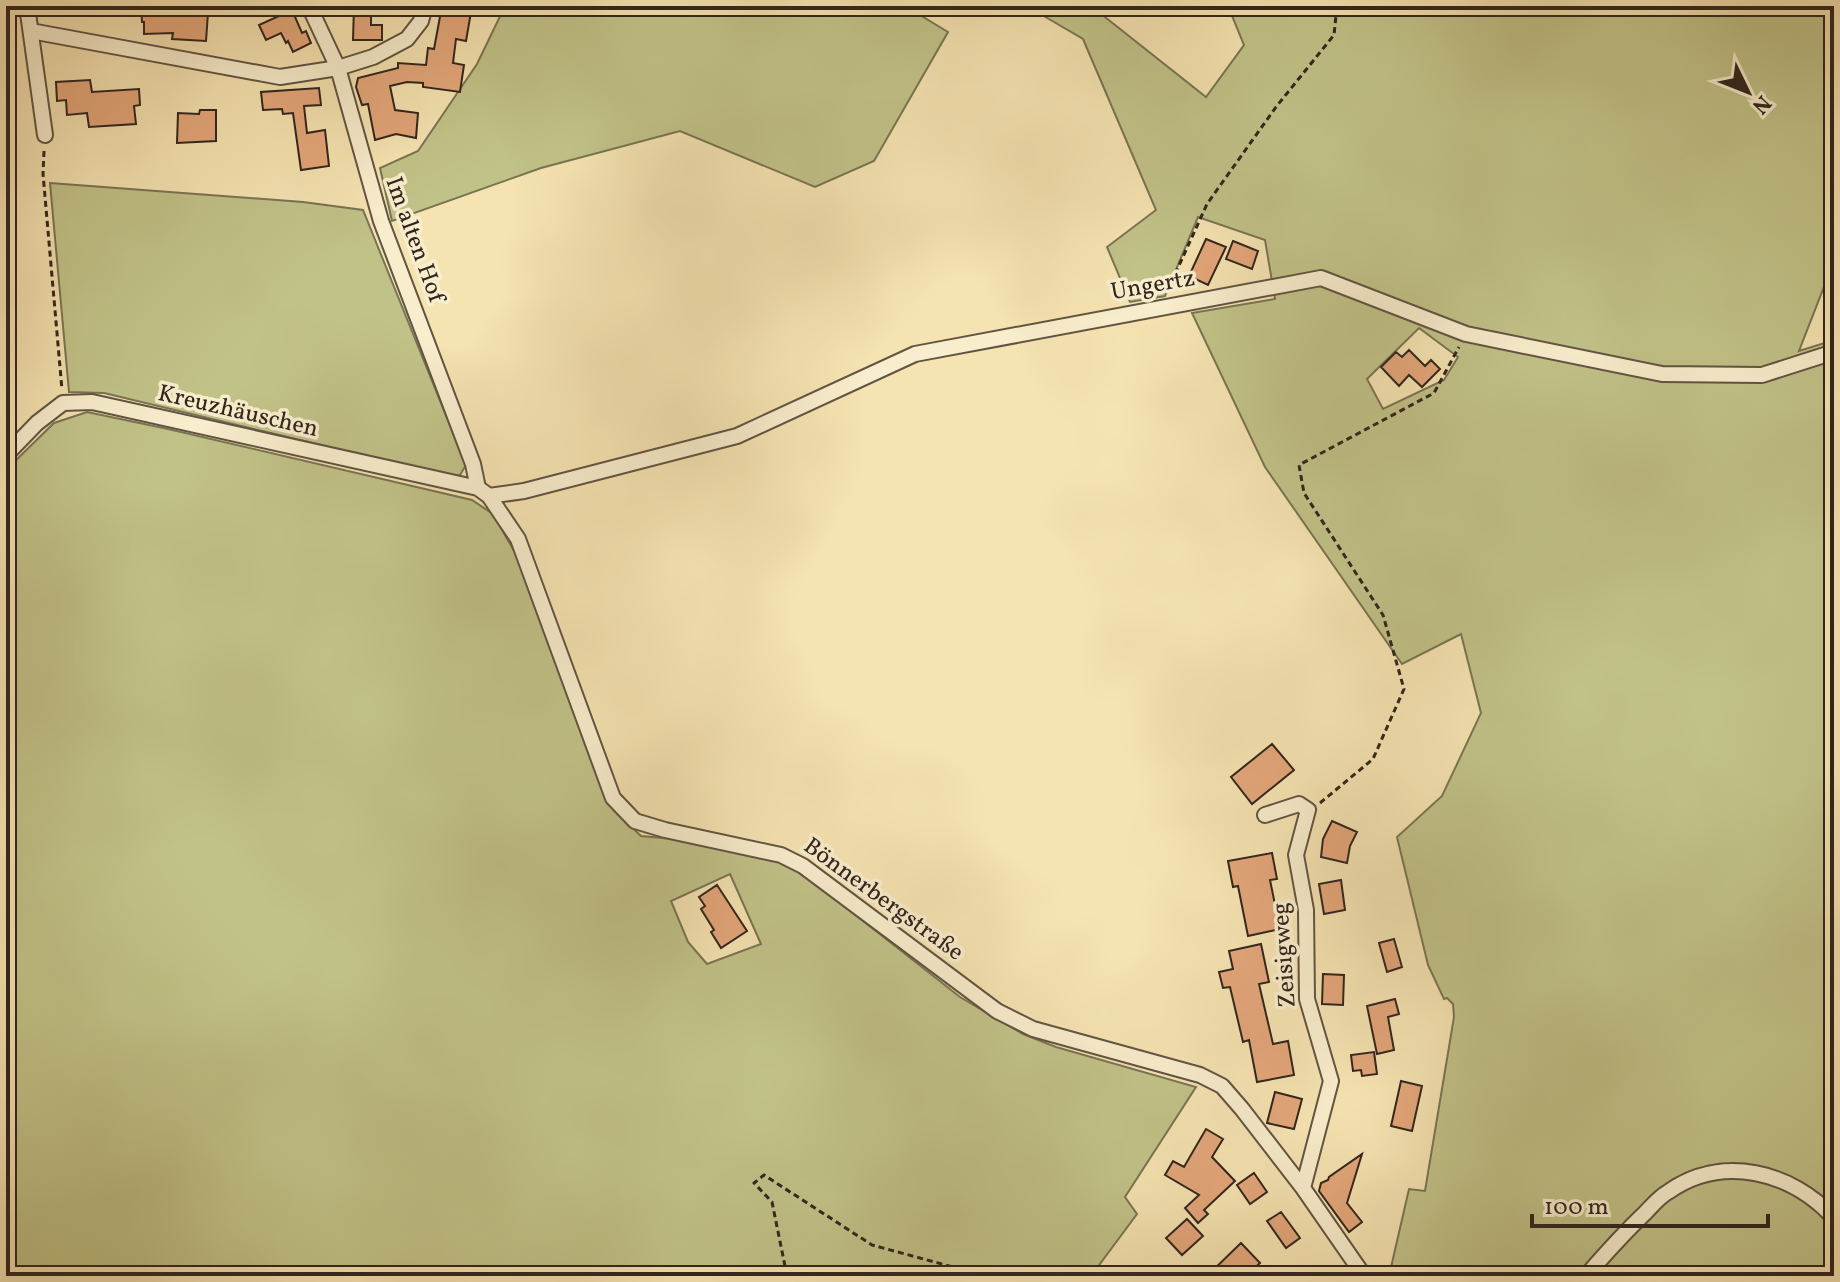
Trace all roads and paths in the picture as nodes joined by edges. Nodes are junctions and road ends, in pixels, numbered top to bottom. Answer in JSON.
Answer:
{"nodes":[{"id":1,"x":27,"y":6,"type":"edge"},
{"id":2,"x":309,"y":6,"type":"edge"},
{"id":3,"x":425,"y":6,"type":"edge"},
{"id":4,"x":1337,"y":6,"type":"edge"},
{"id":5,"x":31,"y":31,"type":"junction"},
{"id":6,"x":338,"y":68,"type":"junction"},
{"id":7,"x":45,"y":135,"type":"joint"},
{"id":8,"x":1161,"y":307,"type":"junction"},
{"id":9,"x":1466,"y":334,"type":"junction"},
{"id":10,"x":1834,"y":352,"type":"edge"},
{"id":11,"x":63,"y":403,"type":"junction"},
{"id":12,"x":6,"y":455,"type":"edge"},
{"id":13,"x":483,"y":492,"type":"junction"},
{"id":14,"x":1265,"y":815,"type":"dead end"},
{"id":15,"x":1307,"y":815,"type":"junction"},
{"id":16,"x":1303,"y":1188,"type":"junction"},
{"id":17,"x":1834,"y":1218,"type":"edge"},
{"id":18,"x":787,"y":1276,"type":"edge"},
{"id":19,"x":986,"y":1276,"type":"edge"},
{"id":20,"x":1364,"y":1276,"type":"edge"},
{"id":21,"x":1586,"y":1276,"type":"edge"}],
"edges":[{"from":1,"to":5,"type":"street"},
{"from":2,"to":6,"type":"street","name":"Im alten Hof"},
{"from":3,"to":6,"type":"street"},
{"from":4,"to":8,"type":"path"},
{"from":5,"to":6,"type":"street"},
{"from":5,"to":7,"type":"street"},
{"from":6,"to":13,"type":"street","name":"Im alten Hof"},
{"from":7,"to":11,"type":"path"},
{"from":8,"to":9,"type":"street","name":"Ungertz"},
{"from":8,"to":13,"type":"street","name":"Ungertz"},
{"from":9,"to":10,"type":"street","name":"Ungertz"},
{"from":9,"to":15,"type":"path"},
{"from":11,"to":12,"type":"street"},
{"from":11,"to":13,"type":"street","name":"Kreuzhäuschen"},
{"from":13,"to":16,"type":"street","name":"Bönnerbergstraße"},
{"from":14,"to":15,"type":"street"},
{"from":15,"to":16,"type":"street","name":"Zeisigweg"},
{"from":16,"to":20,"type":"street","name":"Bönnerbergstraße"},
{"from":17,"to":21,"type":"street"},
{"from":18,"to":19,"type":"path"}]}
